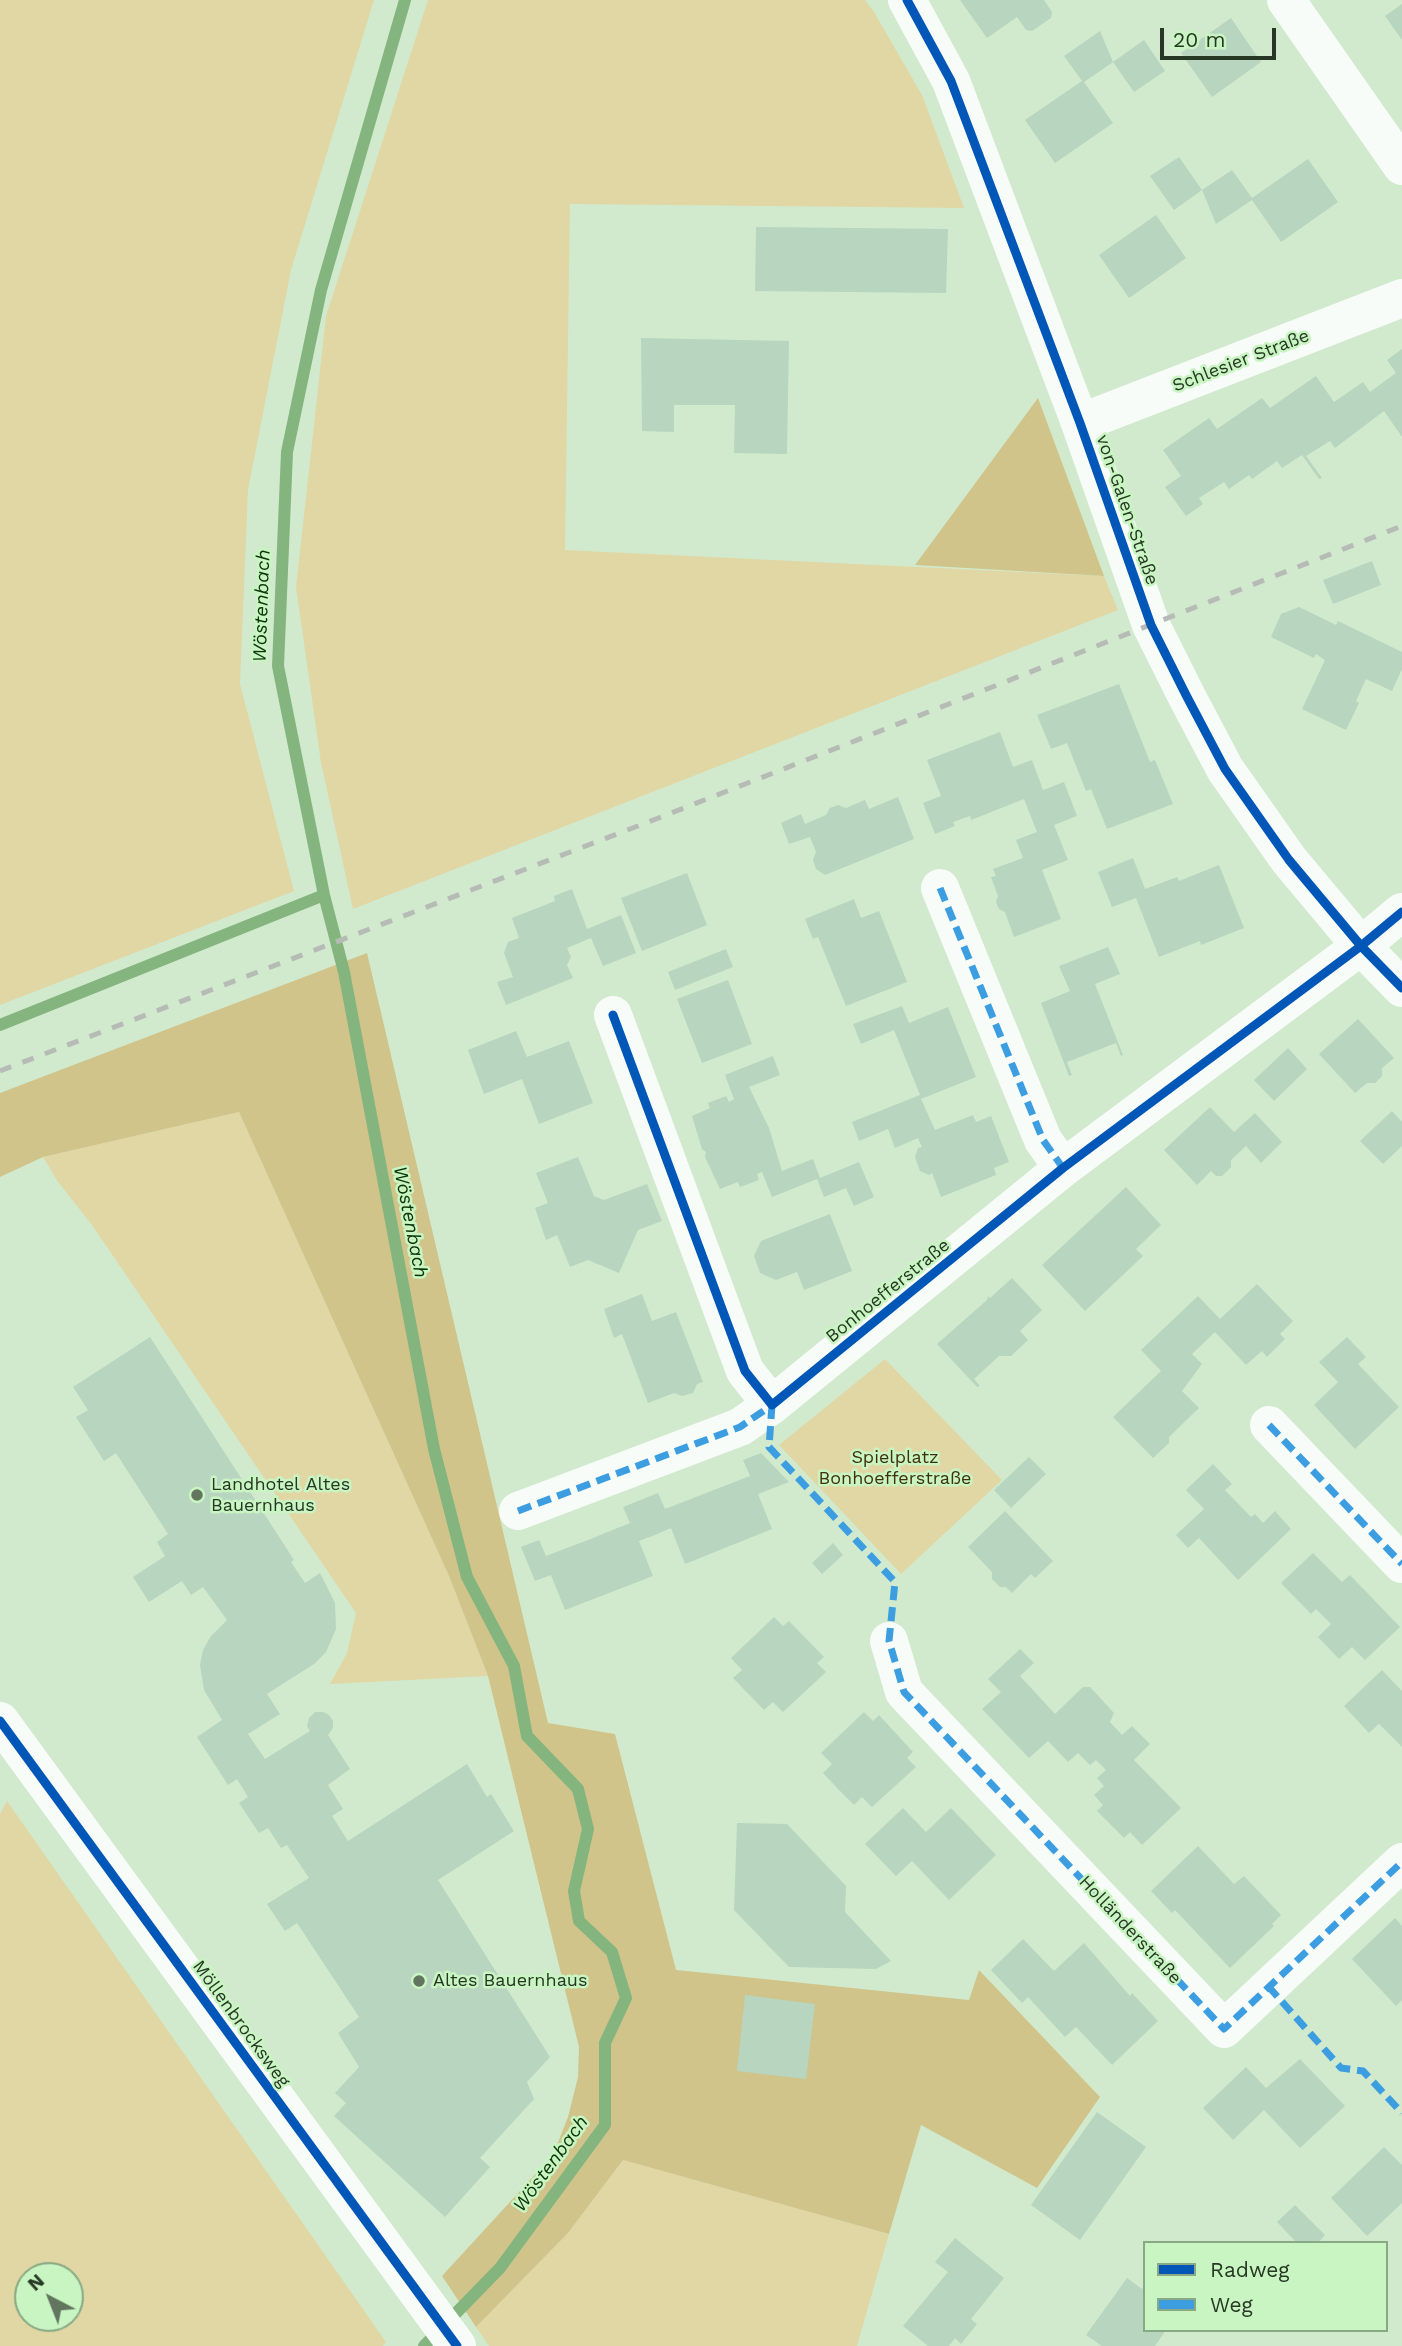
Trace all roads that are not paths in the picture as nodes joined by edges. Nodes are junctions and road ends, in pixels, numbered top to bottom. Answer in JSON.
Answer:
{"nodes":[{"id":1,"x":907,"y":0,"type":"edge"},
{"id":2,"x":1286,"y":0,"type":"edge"},
{"id":3,"x":1402,"y":166,"type":"edge"},
{"id":4,"x":1402,"y":298,"type":"edge"},
{"id":5,"x":1080,"y":424,"type":"junction"},
{"id":6,"x":940,"y":888,"type":"dead end"},
{"id":7,"x":1402,"y":912,"type":"edge"},
{"id":8,"x":1361,"y":946,"type":"junction"},
{"id":9,"x":1402,"y":988,"type":"edge"},
{"id":10,"x":613,"y":1015,"type":"dead end"},
{"id":11,"x":1063,"y":1168,"type":"junction"},
{"id":12,"x":772,"y":1405,"type":"junction"},
{"id":13,"x":1269,"y":1425,"type":"dead end"},
{"id":14,"x":518,"y":1511,"type":"dead end"},
{"id":15,"x":1402,"y":1564,"type":"edge"},
{"id":16,"x":888,"y":1642,"type":"dead end"},
{"id":17,"x":0,"y":1721,"type":"edge"},
{"id":18,"x":1402,"y":1862,"type":"edge"},
{"id":19,"x":457,"y":2346,"type":"edge"}],
"edges":[{"from":1,"to":5,"type":"street","name":"von-Galen-Straße"},
{"from":2,"to":3,"type":"street"},
{"from":4,"to":5,"type":"street","name":"Schlesier Straße"},
{"from":5,"to":8,"type":"street","name":"von-Galen-Straße"},
{"from":6,"to":11,"type":"street"},
{"from":7,"to":8,"type":"street"},
{"from":8,"to":9,"type":"street"},
{"from":8,"to":11,"type":"street","name":"Bonhoefferstraße"},
{"from":10,"to":12,"type":"street"},
{"from":11,"to":12,"type":"street","name":"Bonhoefferstraße"},
{"from":12,"to":14,"type":"street","name":"Bonhoefferstraße"},
{"from":13,"to":15,"type":"street"},
{"from":16,"to":18,"type":"street","name":"Holländerstraße"},
{"from":17,"to":19,"type":"street","name":"Möllenbrocksweg"}]}
